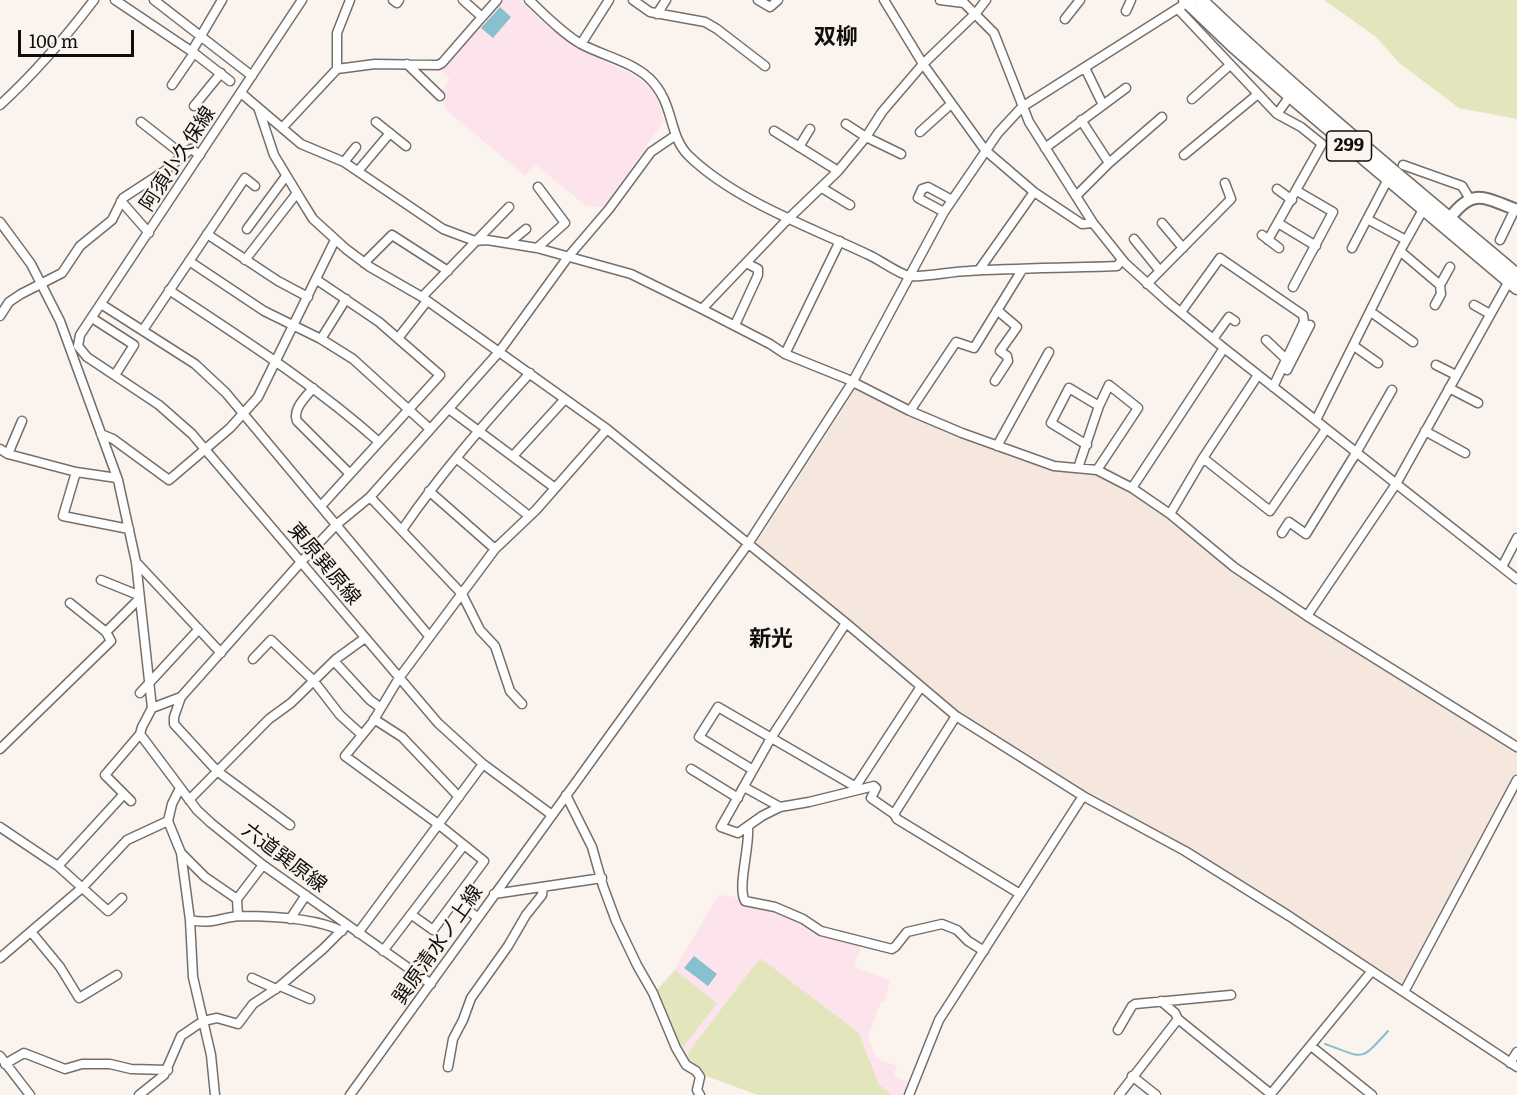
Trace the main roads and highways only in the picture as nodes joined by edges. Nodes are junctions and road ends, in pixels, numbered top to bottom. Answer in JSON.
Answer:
{"nodes":[{"id":1,"x":1201,"y":0,"type":"edge"},
{"id":2,"x":1186,"y":3,"type":"edge"},
{"id":3,"x":1516,"y":210,"type":"edge"},
{"id":4,"x":1447,"y":221,"type":"junction"},
{"id":5,"x":1515,"y":276,"type":"edge"}],
"edges":[{"from":1,"to":4,"type":"highway","number":"299"},
{"from":2,"to":4,"type":"highway","number":"299"},
{"from":3,"to":4,"type":"main road"},
{"from":4,"to":5,"type":"highway","number":"299"}]}
